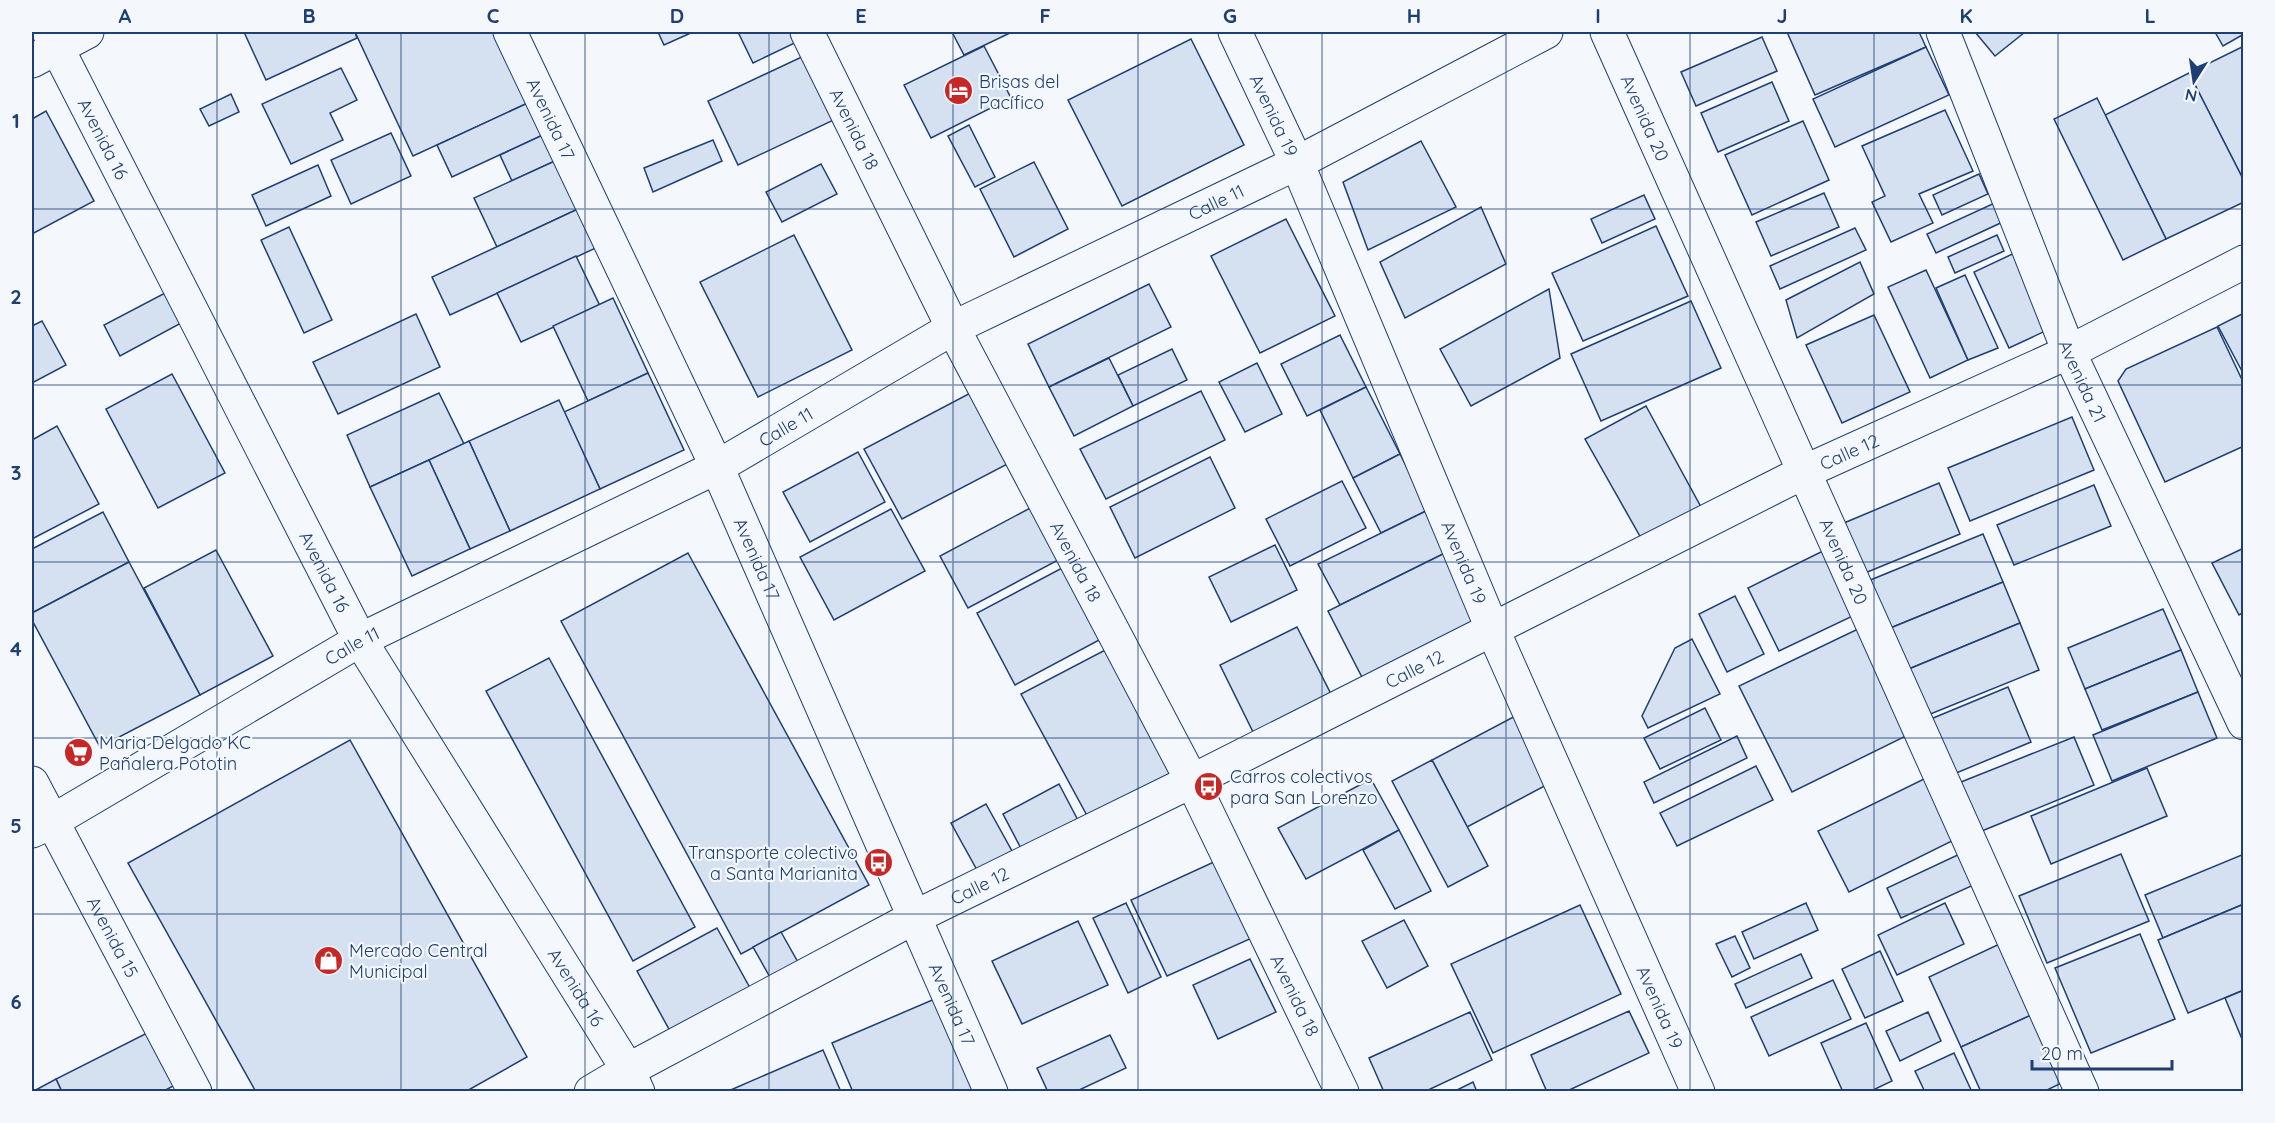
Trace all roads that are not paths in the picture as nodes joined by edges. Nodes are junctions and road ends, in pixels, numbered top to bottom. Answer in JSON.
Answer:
{"nodes":[{"id":1,"x":87,"y":32,"type":"edge"},
{"id":2,"x":510,"y":32,"type":"edge"},
{"id":3,"x":807,"y":32,"type":"edge"},
{"id":4,"x":1235,"y":32,"type":"edge"},
{"id":5,"x":1546,"y":32,"type":"edge"},
{"id":6,"x":1607,"y":32,"type":"edge"},
{"id":7,"x":1943,"y":32,"type":"edge"},
{"id":8,"x":46,"y":47,"type":"edge"},
{"id":9,"x":1297,"y":163,"type":"junction"},
{"id":10,"x":2244,"y":261,"type":"edge"},
{"id":11,"x":953,"y":328,"type":"junction"},
{"id":12,"x":2069,"y":352,"type":"junction"},
{"id":13,"x":717,"y":467,"type":"junction"},
{"id":14,"x":1804,"y":472,"type":"junction"},
{"id":15,"x":1492,"y":628,"type":"junction"},
{"id":16,"x":360,"y":640,"type":"junction"},
{"id":17,"x":2244,"y":723,"type":"edge"},
{"id":18,"x":1191,"y":781,"type":"junction"},
{"id":19,"x":32,"y":783,"type":"edge"},
{"id":20,"x":41,"y":827,"type":"edge"},
{"id":21,"x":915,"y":917,"type":"junction"},
{"id":22,"x":633,"y":1081,"type":"edge"},
{"id":23,"x":195,"y":1092,"type":"edge"},
{"id":24,"x":591,"y":1092,"type":"edge"},
{"id":25,"x":991,"y":1092,"type":"edge"},
{"id":26,"x":1342,"y":1092,"type":"edge"},
{"id":27,"x":1698,"y":1092,"type":"edge"},
{"id":28,"x":2082,"y":1092,"type":"edge"}],
"edges":[{"from":1,"to":8,"type":"street"},
{"from":2,"to":13,"type":"street","name":"Avenida 17"},
{"from":3,"to":11,"type":"street","name":"Avenida 18"},
{"from":4,"to":9,"type":"street","name":"Avenida 19"},
{"from":5,"to":9,"type":"street","name":"Calle 11"},
{"from":6,"to":14,"type":"street","name":"Avenida 20"},
{"from":7,"to":12,"type":"street","name":"Avenida 21"},
{"from":8,"to":16,"type":"street","name":"Avenida 16"},
{"from":9,"to":11,"type":"street","name":"Calle 11"},
{"from":9,"to":15,"type":"street","name":"Avenida 19"},
{"from":10,"to":12,"type":"street","name":"Calle 12"},
{"from":11,"to":13,"type":"street","name":"Calle 11"},
{"from":11,"to":18,"type":"street","name":"Avenida 18"},
{"from":12,"to":14,"type":"street","name":"Calle 12"},
{"from":12,"to":17,"type":"street","name":"Avenida 21"},
{"from":13,"to":16,"type":"street","name":"Calle 11"},
{"from":13,"to":21,"type":"street","name":"Avenida 17"},
{"from":14,"to":15,"type":"street","name":"Calle 12"},
{"from":14,"to":28,"type":"street","name":"Avenida 20"},
{"from":15,"to":18,"type":"street","name":"Calle 12"},
{"from":15,"to":27,"type":"street","name":"Avenida 19"},
{"from":16,"to":20,"type":"street","name":"Calle 11"},
{"from":16,"to":22,"type":"street","name":"Avenida 16"},
{"from":18,"to":21,"type":"street","name":"Calle 12"},
{"from":18,"to":26,"type":"street","name":"Avenida 18"},
{"from":19,"to":20,"type":"street","name":"Avenida 15"},
{"from":20,"to":23,"type":"street","name":"Avenida 15"},
{"from":21,"to":22,"type":"street","name":"Calle 12"},
{"from":21,"to":25,"type":"street","name":"Avenida 17"},
{"from":22,"to":24,"type":"street","name":"Calle 12"}]}
